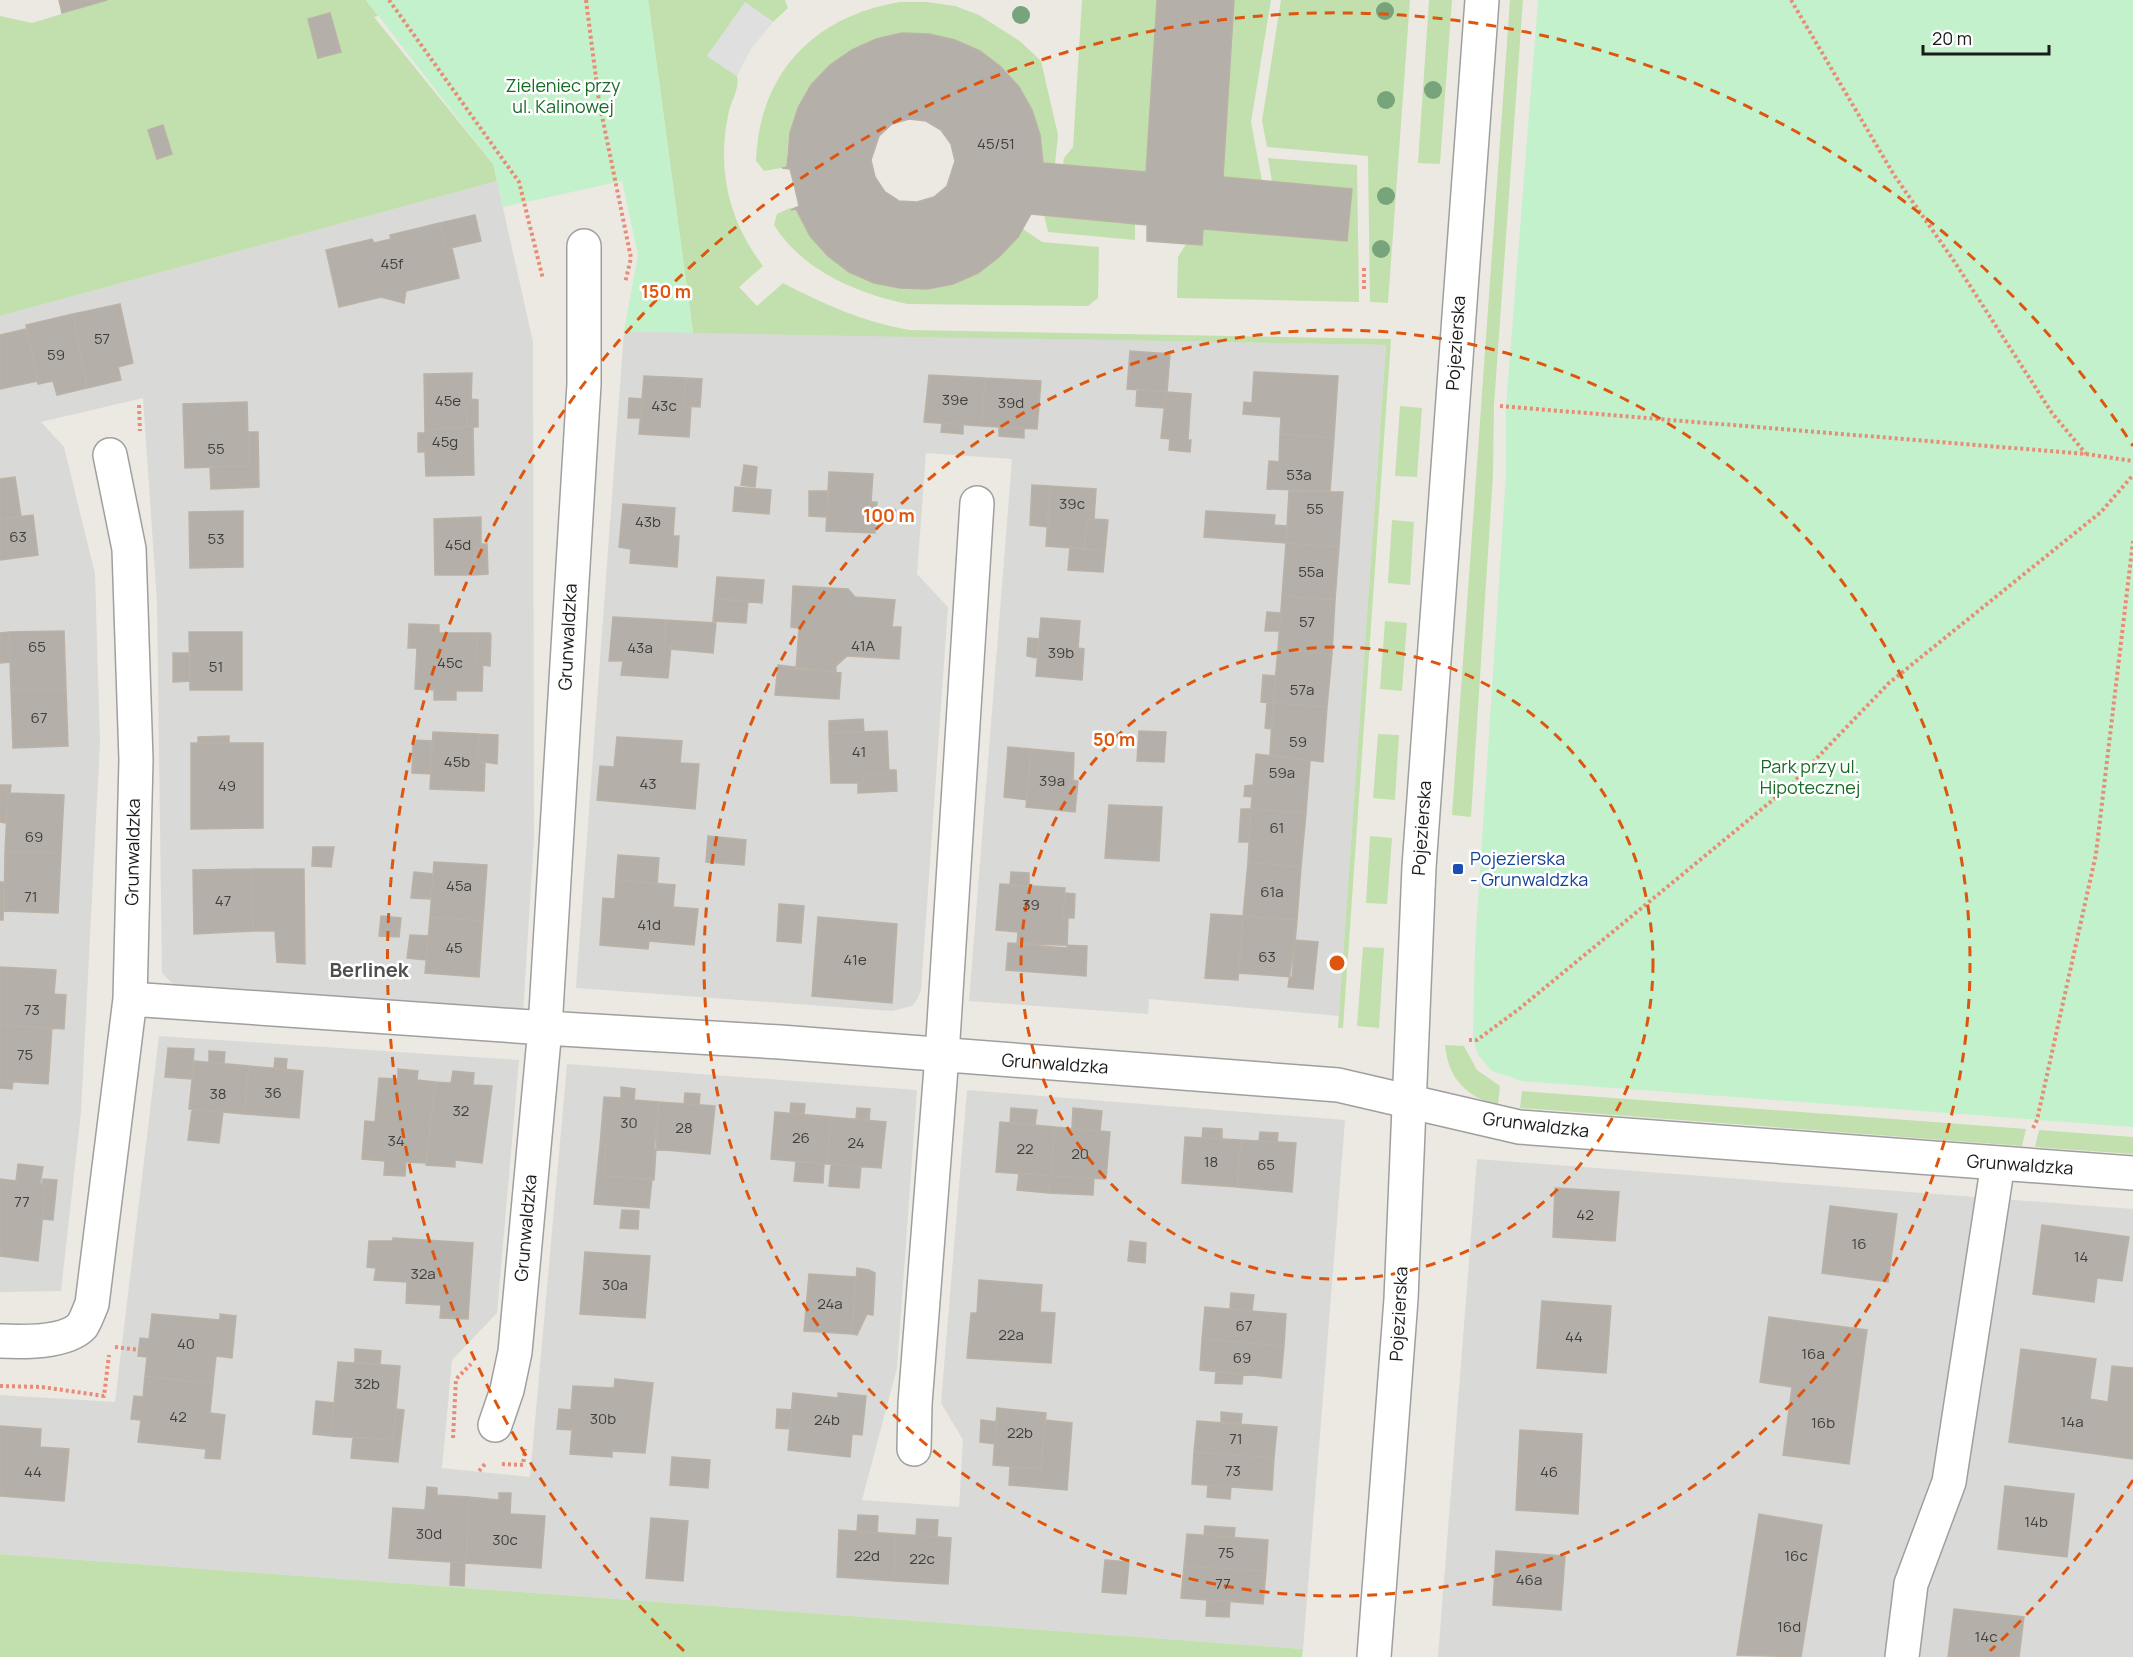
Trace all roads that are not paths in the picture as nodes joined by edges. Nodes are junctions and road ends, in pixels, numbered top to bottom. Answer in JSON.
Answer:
{"nodes":[{"id":1,"x":1482,"y":0,"type":"edge"},
{"id":2,"x":584,"y":246,"type":"dead end"},
{"id":3,"x":110,"y":455,"type":"dead end"},
{"id":4,"x":977,"y":503,"type":"dead end"},
{"id":5,"x":130,"y":999,"type":"junction"},
{"id":6,"x":545,"y":1028,"type":"junction"},
{"id":7,"x":942,"y":1055,"type":"junction"},
{"id":8,"x":1409,"y":1102,"type":"junction"},
{"id":9,"x":1998,"y":1163,"type":"junction"},
{"id":10,"x":2133,"y":1173,"type":"edge"},
{"id":11,"x":0,"y":1341,"type":"edge"},
{"id":12,"x":495,"y":1425,"type":"dead end"},
{"id":13,"x":914,"y":1449,"type":"dead end"},
{"id":14,"x":1374,"y":1657,"type":"edge"},
{"id":15,"x":1902,"y":1657,"type":"edge"}],
"edges":[{"from":1,"to":8,"type":"street","name":"Pojezierska"},
{"from":2,"to":6,"type":"street","name":"Grunwaldzka"},
{"from":3,"to":5,"type":"street","name":"Grunwaldzka"},
{"from":4,"to":7,"type":"street"},
{"from":5,"to":6,"type":"street","name":"Grunwaldzka"},
{"from":5,"to":11,"type":"street","name":"Grunwaldzka"},
{"from":6,"to":7,"type":"street","name":"Grunwaldzka"},
{"from":6,"to":12,"type":"street","name":"Grunwaldzka"},
{"from":7,"to":8,"type":"street","name":"Grunwaldzka"},
{"from":7,"to":13,"type":"street"},
{"from":8,"to":9,"type":"street","name":"Grunwaldzka"},
{"from":8,"to":14,"type":"street","name":"Pojezierska"},
{"from":9,"to":10,"type":"street","name":"Grunwaldzka"},
{"from":9,"to":15,"type":"street"}]}
